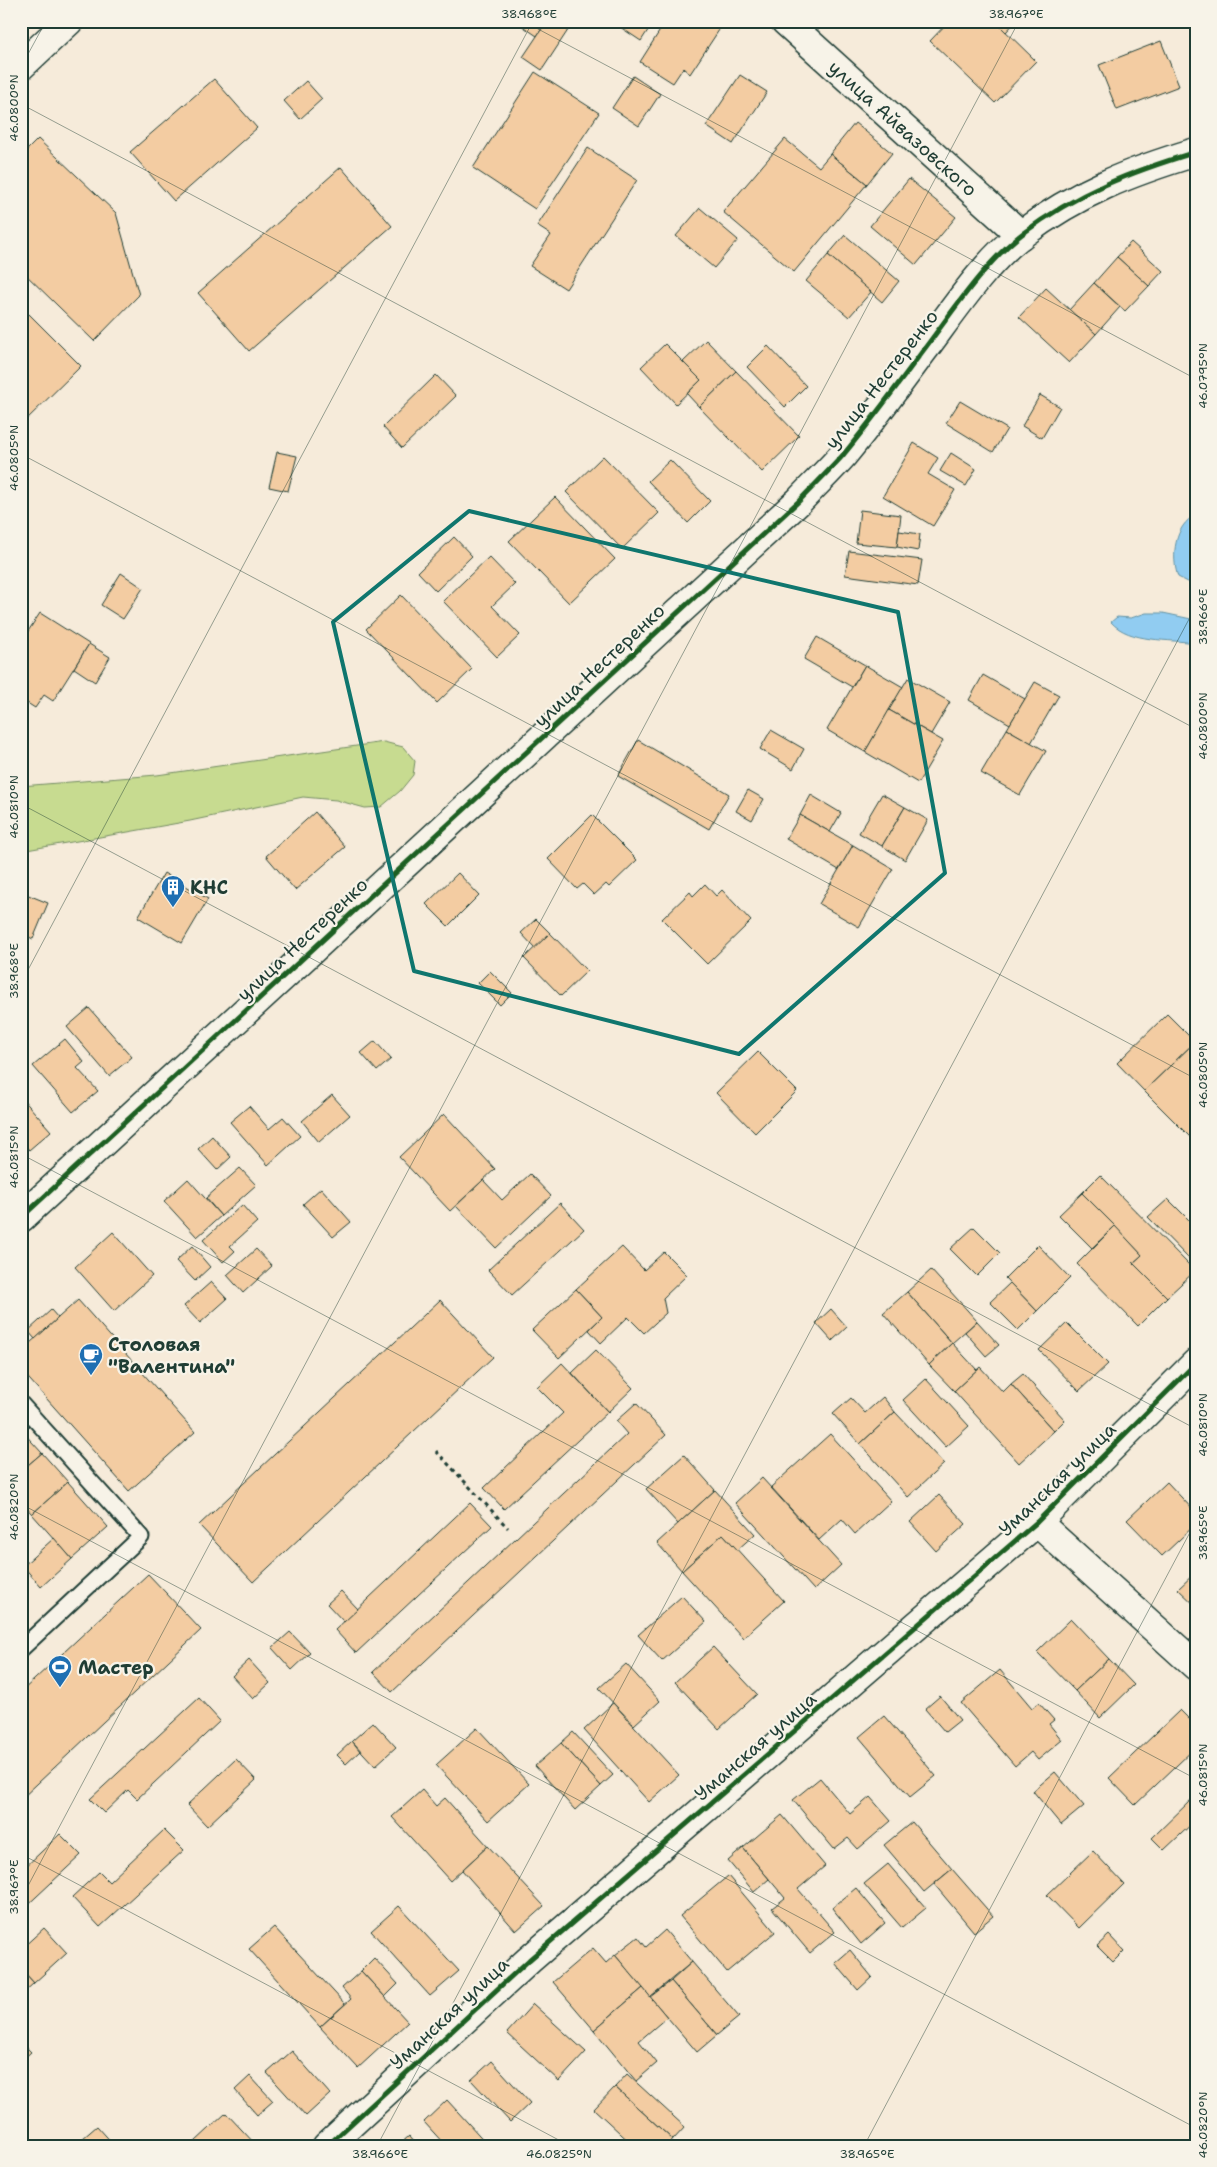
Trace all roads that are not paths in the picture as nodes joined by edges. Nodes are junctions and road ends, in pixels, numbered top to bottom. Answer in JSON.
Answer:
{"nodes":[{"id":1,"x":69,"y":21,"type":"edge"},
{"id":2,"x":785,"y":21,"type":"edge"},
{"id":3,"x":21,"y":66,"type":"edge"},
{"id":4,"x":1196,"y":152,"type":"edge"},
{"id":5,"x":1021,"y":235,"type":"junction"},
{"id":6,"x":21,"y":1218,"type":"edge"},
{"id":7,"x":1196,"y":1363,"type":"edge"},
{"id":8,"x":21,"y":1404,"type":"edge"},
{"id":9,"x":1038,"y":1522,"type":"junction"},
{"id":10,"x":21,"y":1649,"type":"edge"},
{"id":11,"x":1196,"y":1666,"type":"edge"},
{"id":12,"x":327,"y":2146,"type":"edge"}],
"edges":[{"from":1,"to":3,"type":"street"},
{"from":2,"to":5,"type":"street","name":"улица Айвазовского"},
{"from":4,"to":5,"type":"street","name":"улица Нестеренко"},
{"from":5,"to":6,"type":"street","name":"улица Нестеренко"},
{"from":7,"to":9,"type":"street","name":"Уманская улица"},
{"from":8,"to":10,"type":"lane"},
{"from":9,"to":11,"type":"street"},
{"from":9,"to":12,"type":"street","name":"Уманская улица"}]}
